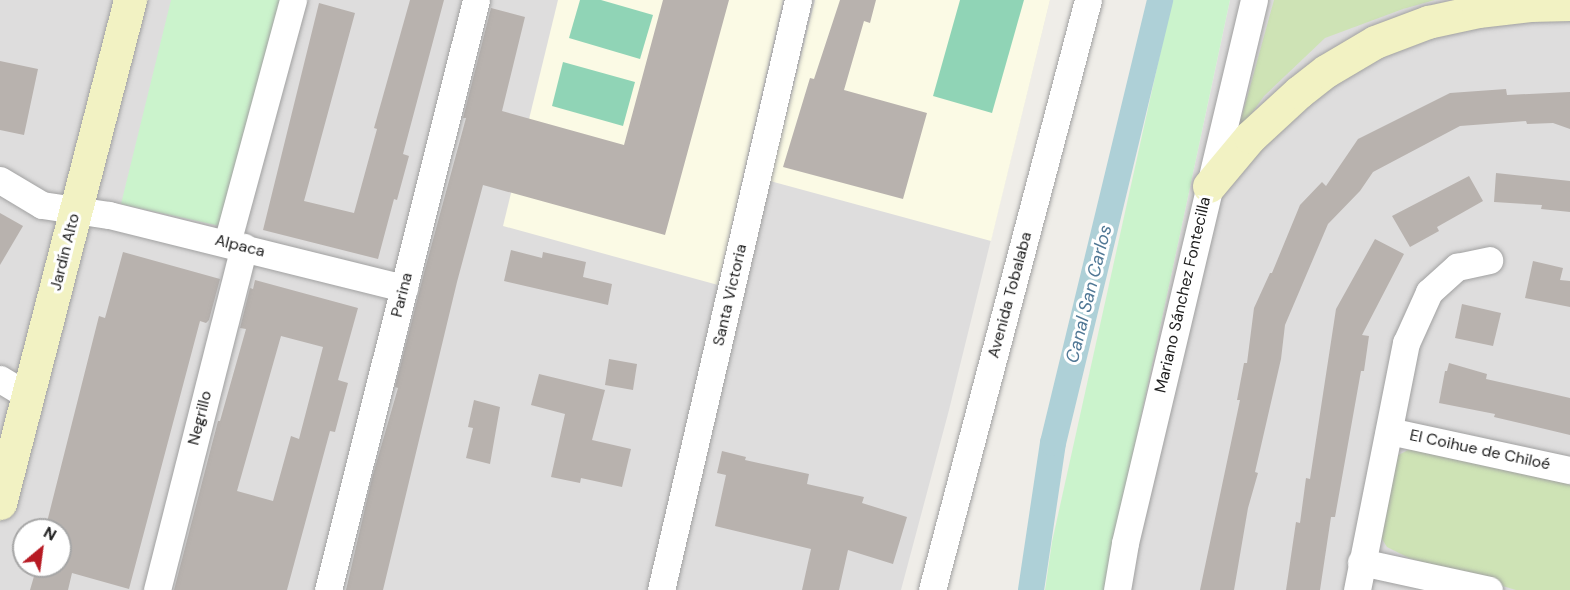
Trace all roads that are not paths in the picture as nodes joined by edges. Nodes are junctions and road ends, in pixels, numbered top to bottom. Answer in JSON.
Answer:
{"nodes":[{"id":1,"x":130,"y":0,"type":"edge"},
{"id":2,"x":293,"y":0,"type":"edge"},
{"id":3,"x":476,"y":0,"type":"edge"},
{"id":4,"x":798,"y":0,"type":"edge"},
{"id":5,"x":1088,"y":0,"type":"edge"},
{"id":6,"x":1254,"y":0,"type":"edge"},
{"id":7,"x":1570,"y":4,"type":"edge"},
{"id":8,"x":0,"y":180,"type":"edge"},
{"id":9,"x":1209,"y":186,"type":"junction"},
{"id":10,"x":76,"y":210,"type":"junction"},
{"id":11,"x":235,"y":245,"type":"junction"},
{"id":12,"x":1489,"y":260,"type":"dead end"},
{"id":13,"x":404,"y":288,"type":"junction"},
{"id":14,"x":0,"y":379,"type":"edge"},
{"id":15,"x":28,"y":396,"type":"junction"},
{"id":16,"x":1389,"y":431,"type":"junction"},
{"id":17,"x":1570,"y":470,"type":"edge"},
{"id":18,"x":0,"y":504,"type":"edge"},
{"id":19,"x":1361,"y":562,"type":"junction"},
{"id":20,"x":157,"y":590,"type":"edge"},
{"id":21,"x":328,"y":590,"type":"edge"},
{"id":22,"x":661,"y":590,"type":"edge"},
{"id":23,"x":932,"y":590,"type":"edge"},
{"id":24,"x":1117,"y":590,"type":"edge"},
{"id":25,"x":1357,"y":590,"type":"edge"},
{"id":26,"x":1489,"y":590,"type":"edge"}],
"edges":[{"from":1,"to":10,"type":"street","name":"Jardín Alto"},
{"from":2,"to":11,"type":"street","name":"Negrillo"},
{"from":3,"to":13,"type":"street","name":"Parina"},
{"from":4,"to":22,"type":"street","name":"Santa Victoria"},
{"from":5,"to":23,"type":"street","name":"Avenida Tobalaba"},
{"from":6,"to":9,"type":"street","name":"Mariano Sánchez Fontecilla"},
{"from":7,"to":9,"type":"street"},
{"from":8,"to":10,"type":"street","name":"Alpaca"},
{"from":9,"to":24,"type":"street","name":"Mariano Sánchez Fontecilla"},
{"from":10,"to":11,"type":"street","name":"Alpaca"},
{"from":10,"to":15,"type":"street","name":"Jardín Alto"},
{"from":11,"to":13,"type":"street","name":"Alpaca"},
{"from":11,"to":20,"type":"street","name":"Negrillo"},
{"from":12,"to":16,"type":"street","name":"El Coihue de Chiloé"},
{"from":13,"to":21,"type":"street","name":"Parina"},
{"from":14,"to":15,"type":"street"},
{"from":15,"to":18,"type":"street","name":"Jardín Alto"},
{"from":16,"to":17,"type":"street","name":"El Coihue de Chiloé"},
{"from":16,"to":19,"type":"street","name":"El Coihue de Chiloé"},
{"from":19,"to":25,"type":"street","name":"El Coihue de Chiloé"},
{"from":19,"to":26,"type":"street"}]}
